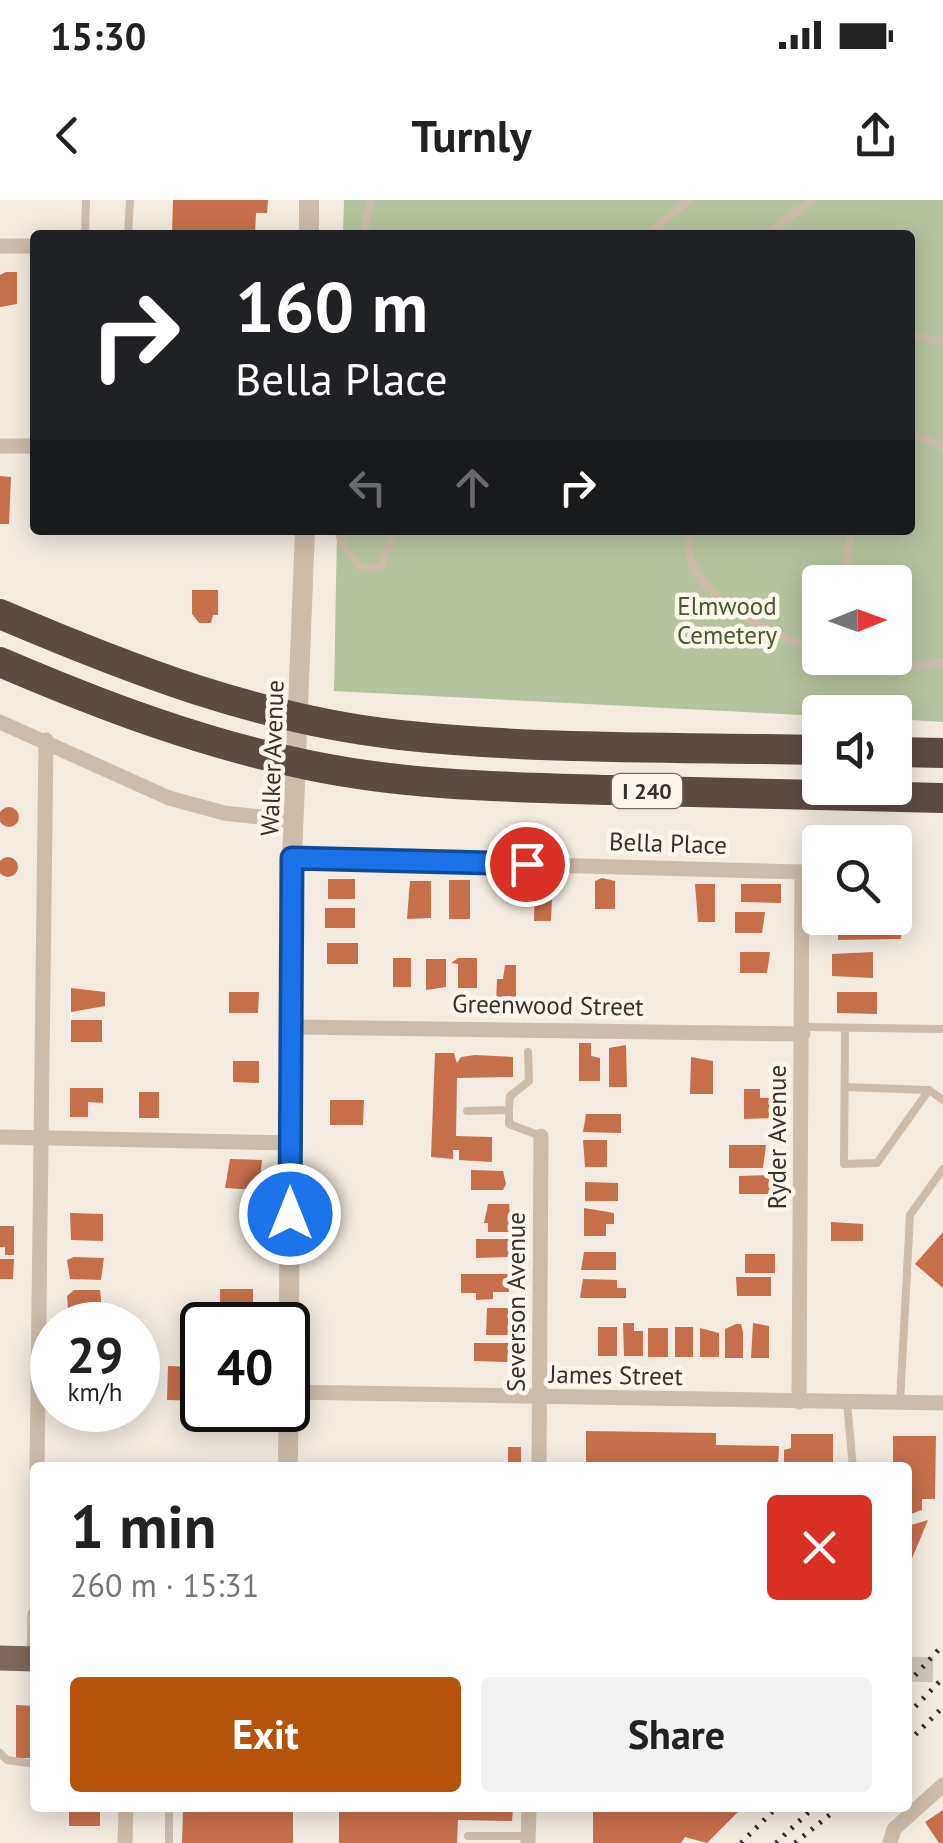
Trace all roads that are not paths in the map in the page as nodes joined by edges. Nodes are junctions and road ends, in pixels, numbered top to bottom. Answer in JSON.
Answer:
{"nodes":[{"id":1,"x":86,"y":200,"type":"edge"},
{"id":2,"x":130,"y":200,"type":"edge"},
{"id":3,"x":309,"y":200,"type":"edge"},
{"id":4,"x":370,"y":200,"type":"edge"},
{"id":5,"x":689,"y":200,"type":"edge"},
{"id":6,"x":812,"y":200,"type":"edge"},
{"id":7,"x":85,"y":230,"type":"edge"},
{"id":8,"x":128,"y":230,"type":"edge"},
{"id":9,"x":308,"y":230,"type":"edge"},
{"id":10,"x":365,"y":230,"type":"edge"},
{"id":11,"x":653,"y":230,"type":"edge"},
{"id":12,"x":773,"y":230,"type":"edge"},
{"id":13,"x":0,"y":246,"type":"edge"},
{"id":14,"x":30,"y":246,"type":"edge"},
{"id":15,"x":915,"y":337,"type":"edge"},
{"id":16,"x":943,"y":341,"type":"edge"},
{"id":17,"x":915,"y":436,"type":"edge"},
{"id":18,"x":0,"y":446,"type":"edge"},
{"id":19,"x":30,"y":446,"type":"edge"},
{"id":20,"x":943,"y":446,"type":"edge"},
{"id":21,"x":304,"y":535,"type":"edge"},
{"id":22,"x":340,"y":535,"type":"edge"},
{"id":23,"x":392,"y":535,"type":"edge"},
{"id":24,"x":690,"y":535,"type":"edge"},
{"id":25,"x":850,"y":535,"type":"edge"},
{"id":26,"x":846,"y":565,"type":"edge"},
{"id":27,"x":0,"y":614,"type":"edge"},
{"id":28,"x":802,"y":645,"type":"edge"},
{"id":29,"x":0,"y":662,"type":"edge"},
{"id":30,"x":943,"y":662,"type":"edge"},
{"id":31,"x":912,"y":668,"type":"edge"},
{"id":32,"x":0,"y":722,"type":"edge"},
{"id":33,"x":46,"y":740,"type":"junction"},
{"id":34,"x":802,"y":750,"type":"edge"},
{"id":35,"x":912,"y":752,"type":"edge"},
{"id":36,"x":943,"y":753,"type":"edge"},
{"id":37,"x":943,"y":798,"type":"edge"},
{"id":38,"x":295,"y":821,"type":"junction"},
{"id":39,"x":292,"y":858,"type":"junction"},
{"id":40,"x":802,"y":872,"type":"edge"},
{"id":41,"x":802,"y":935,"type":"edge"},
{"id":42,"x":294,"y":1027,"type":"junction"},
{"id":43,"x":846,"y":1028,"type":"junction"},
{"id":44,"x":943,"y":1029,"type":"edge"},
{"id":45,"x":802,"y":1030,"type":"junction"},
{"id":46,"x":528,"y":1052,"type":"dead end"},
{"id":47,"x":845,"y":1087,"type":"junction"},
{"id":48,"x":929,"y":1090,"type":"junction"},
{"id":49,"x":943,"y":1100,"type":"edge"},
{"id":50,"x":467,"y":1110,"type":"dead end"},
{"id":51,"x":510,"y":1110,"type":"junction"},
{"id":52,"x":540,"y":1136,"type":"joint"},
{"id":53,"x":0,"y":1137,"type":"edge"},
{"id":54,"x":42,"y":1138,"type":"junction"},
{"id":55,"x":290,"y":1143,"type":"junction"},
{"id":56,"x":943,"y":1168,"type":"edge"},
{"id":57,"x":289,"y":1302,"type":"edge"},
{"id":58,"x":310,"y":1392,"type":"edge"},
{"id":59,"x":541,"y":1398,"type":"junction"},
{"id":60,"x":800,"y":1402,"type":"junction"},
{"id":61,"x":847,"y":1403,"type":"junction"},
{"id":62,"x":900,"y":1403,"type":"junction"},
{"id":63,"x":943,"y":1403,"type":"edge"},
{"id":64,"x":288,"y":1432,"type":"edge"},
{"id":65,"x":37,"y":1462,"type":"edge"},
{"id":66,"x":288,"y":1462,"type":"edge"},
{"id":67,"x":539,"y":1462,"type":"edge"},
{"id":68,"x":852,"y":1462,"type":"edge"},
{"id":69,"x":0,"y":1658,"type":"edge"},
{"id":70,"x":30,"y":1659,"type":"edge"},
{"id":71,"x":0,"y":1754,"type":"edge"},
{"id":72,"x":30,"y":1763,"type":"edge"},
{"id":73,"x":943,"y":1785,"type":"edge"},
{"id":74,"x":126,"y":1812,"type":"edge"},
{"id":75,"x":170,"y":1812,"type":"edge"},
{"id":76,"x":529,"y":1812,"type":"edge"},
{"id":77,"x":468,"y":1836,"type":"dead end"},
{"id":78,"x":528,"y":1839,"type":"edge"},
{"id":79,"x":889,"y":1842,"type":"edge"},
{"id":80,"x":126,"y":1843,"type":"edge"},
{"id":81,"x":169,"y":1843,"type":"edge"}],
"edges":[{"from":1,"to":7,"type":"lane"},
{"from":2,"to":8,"type":"lane"},
{"from":3,"to":9,"type":"street"},
{"from":4,"to":10,"type":"lane"},
{"from":5,"to":11,"type":"lane"},
{"from":6,"to":12,"type":"lane"},
{"from":13,"to":14,"type":"street"},
{"from":15,"to":16,"type":"lane"},
{"from":17,"to":20,"type":"lane"},
{"from":18,"to":19,"type":"street"},
{"from":21,"to":38,"type":"street","name":"Walker Avenue"},
{"from":22,"to":23,"type":"lane"},
{"from":24,"to":28,"type":"lane"},
{"from":25,"to":26,"type":"lane"},
{"from":27,"to":34,"type":"highway","number":"I 240"},
{"from":29,"to":37,"type":"highway","number":"I 240"},
{"from":30,"to":31,"type":"lane"},
{"from":32,"to":33,"type":"street"},
{"from":33,"to":38,"type":"street"},
{"from":33,"to":54,"type":"street"},
{"from":35,"to":36,"type":"highway"},
{"from":38,"to":39,"type":"street","name":"Walker Avenue"},
{"from":39,"to":40,"type":"street","name":"Bella Place"},
{"from":39,"to":42,"type":"street","name":"Walker Avenue"},
{"from":41,"to":45,"type":"street","name":"Ryder Avenue"},
{"from":42,"to":45,"type":"street","name":"Greenwood Street"},
{"from":42,"to":55,"type":"street","name":"Walker Avenue"},
{"from":43,"to":44,"type":"lane"},
{"from":43,"to":45,"type":"lane"},
{"from":43,"to":47,"type":"lane"},
{"from":45,"to":60,"type":"street","name":"Ryder Avenue"},
{"from":46,"to":51,"type":"lane"},
{"from":47,"to":48,"type":"lane"},
{"from":47,"to":48,"type":"lane"},
{"from":48,"to":49,"type":"lane"},
{"from":50,"to":51,"type":"lane"},
{"from":51,"to":52,"type":"lane"},
{"from":52,"to":59,"type":"street","name":"Severson Avenue"},
{"from":53,"to":54,"type":"street"},
{"from":54,"to":55,"type":"street"},
{"from":54,"to":65,"type":"street"},
{"from":55,"to":57,"type":"street","name":"Walker Avenue"},
{"from":56,"to":62,"type":"lane"},
{"from":58,"to":59,"type":"street","name":"James Street"},
{"from":59,"to":60,"type":"street","name":"James Street"},
{"from":59,"to":67,"type":"street","name":"Severson Avenue"},
{"from":60,"to":61,"type":"street","name":"James Street"},
{"from":61,"to":62,"type":"street","name":"James Street"},
{"from":61,"to":68,"type":"lane"},
{"from":62,"to":63,"type":"street","name":"James Street"},
{"from":64,"to":66,"type":"street","name":"Walker Avenue"},
{"from":69,"to":70,"type":"main road"},
{"from":71,"to":72,"type":"lane"},
{"from":73,"to":79,"type":"street"},
{"from":74,"to":80,"type":"street"},
{"from":75,"to":81,"type":"lane"},
{"from":76,"to":78,"type":"street"},
{"from":77,"to":78,"type":"lane"}]}
